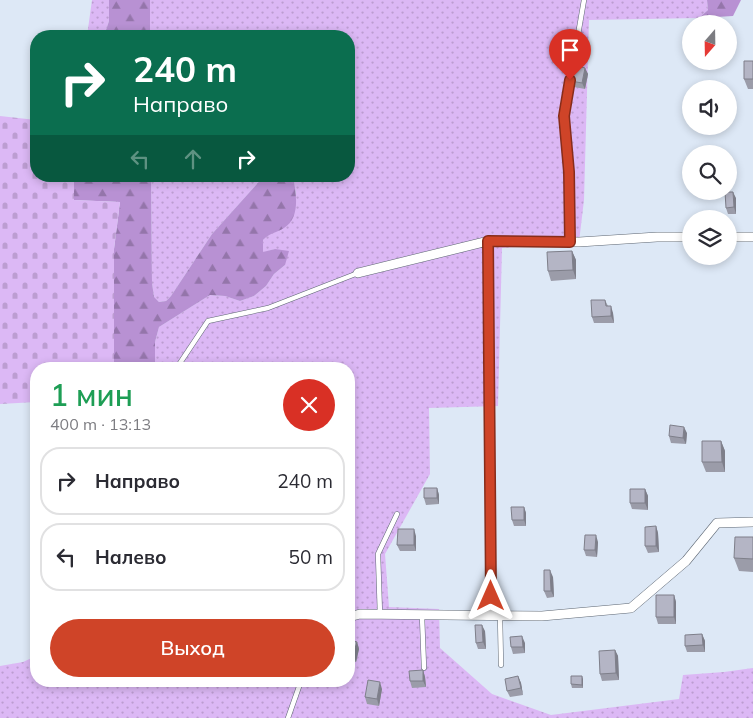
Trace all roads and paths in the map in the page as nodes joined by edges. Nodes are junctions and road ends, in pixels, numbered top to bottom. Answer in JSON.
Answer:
{"nodes":[{"id":1,"x":584,"y":0,"type":"edge"},
{"id":2,"x":682,"y":237,"type":"edge"},
{"id":3,"x":737,"y":237,"type":"edge"},
{"id":4,"x":753,"y":237,"type":"edge"},
{"id":5,"x":488,"y":241,"type":"junction"},
{"id":6,"x":570,"y":242,"type":"junction"},
{"id":7,"x":358,"y":273,"type":"joint"},
{"id":8,"x":181,"y":362,"type":"edge"},
{"id":9,"x":397,"y":514,"type":"dead end"},
{"id":10,"x":753,"y":522,"type":"edge"},
{"id":11,"x":355,"y":615,"type":"edge"},
{"id":12,"x":380,"y":615,"type":"junction"},
{"id":13,"x":495,"y":615,"type":"junction"},
{"id":14,"x":422,"y":616,"type":"junction"},
{"id":15,"x":501,"y":666,"type":"dead end"},
{"id":16,"x":424,"y":668,"type":"edge"},
{"id":17,"x":299,"y":687,"type":"edge"},
{"id":18,"x":288,"y":718,"type":"edge"}],
"edges":[{"from":1,"to":6,"type":"lane"},
{"from":2,"to":6,"type":"street"},
{"from":3,"to":4,"type":"street"},
{"from":5,"to":6,"type":"street"},
{"from":5,"to":7,"type":"street"},
{"from":5,"to":13,"type":"street"},
{"from":7,"to":8,"type":"lane"},
{"from":9,"to":12,"type":"lane"},
{"from":10,"to":13,"type":"street"},
{"from":11,"to":12,"type":"street"},
{"from":12,"to":14,"type":"street"},
{"from":13,"to":14,"type":"street"},
{"from":13,"to":15,"type":"lane"},
{"from":14,"to":16,"type":"lane"},
{"from":17,"to":18,"type":"lane"}]}
